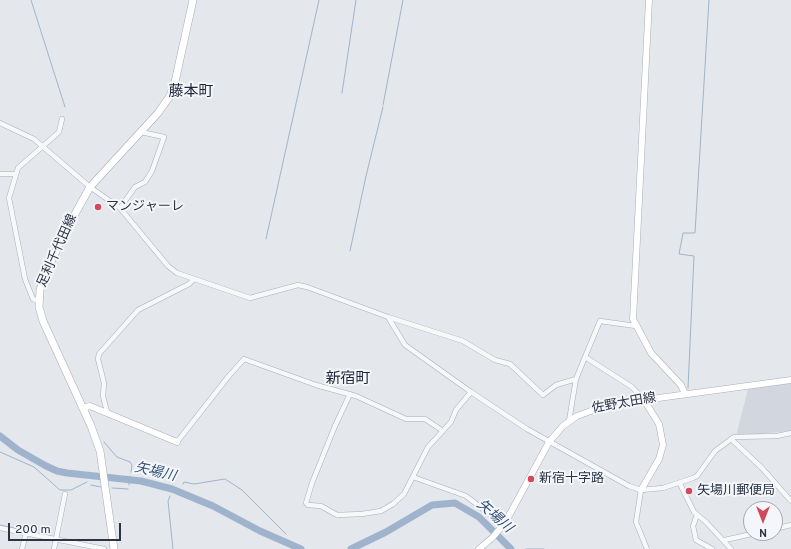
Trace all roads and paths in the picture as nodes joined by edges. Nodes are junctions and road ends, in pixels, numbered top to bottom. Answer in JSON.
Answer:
{"nodes":[{"id":1,"x":193,"y":0,"type":"edge"},
{"id":2,"x":649,"y":0,"type":"edge"},
{"id":3,"x":62,"y":119,"type":"dead end"},
{"id":4,"x":0,"y":123,"type":"edge"},
{"id":5,"x":141,"y":132,"type":"junction"},
{"id":6,"x":43,"y":146,"type":"junction"},
{"id":7,"x":0,"y":174,"type":"edge"},
{"id":8,"x":14,"y":174,"type":"junction"},
{"id":9,"x":90,"y":187,"type":"junction"},
{"id":10,"x":120,"y":208,"type":"junction"},
{"id":11,"x":194,"y":279,"type":"junction"},
{"id":12,"x":39,"y":300,"type":"junction"},
{"id":13,"x":388,"y":317,"type":"junction"},
{"id":14,"x":636,"y":326,"type":"junction"},
{"id":15,"x":585,"y":357,"type":"junction"},
{"id":16,"x":576,"y":379,"type":"junction"},
{"id":17,"x":791,"y":380,"type":"edge"},
{"id":18,"x":471,"y":392,"type":"junction"},
{"id":19,"x":350,"y":394,"type":"junction"},
{"id":20,"x":685,"y":394,"type":"junction"},
{"id":21,"x":644,"y":400,"type":"junction"},
{"id":22,"x":83,"y":408,"type":"junction"},
{"id":23,"x":107,"y":412,"type":"junction"},
{"id":24,"x":569,"y":421,"type":"junction"},
{"id":25,"x":444,"y":430,"type":"junction"},
{"id":26,"x":791,"y":433,"type":"edge"},
{"id":27,"x":731,"y":439,"type":"junction"},
{"id":28,"x":177,"y":442,"type":"joint"},
{"id":29,"x":548,"y":442,"type":"junction"},
{"id":30,"x":413,"y":477,"type":"junction"},
{"id":31,"x":680,"y":484,"type":"junction"},
{"id":32,"x":641,"y":490,"type":"junction"},
{"id":33,"x":65,"y":494,"type":"dead end"},
{"id":34,"x":791,"y":501,"type":"edge"},
{"id":35,"x":697,"y":515,"type":"junction"},
{"id":36,"x":505,"y":523,"type":"junction"},
{"id":37,"x":0,"y":528,"type":"edge"},
{"id":38,"x":26,"y":533,"type":"junction"},
{"id":39,"x":743,"y":536,"type":"edge"},
{"id":40,"x":56,"y":539,"type":"junction"},
{"id":41,"x":725,"y":540,"type":"junction"},
{"id":42,"x":22,"y":549,"type":"edge"},
{"id":43,"x":54,"y":549,"type":"edge"},
{"id":44,"x":104,"y":549,"type":"edge"},
{"id":45,"x":114,"y":549,"type":"edge"},
{"id":46,"x":479,"y":549,"type":"edge"},
{"id":47,"x":647,"y":549,"type":"edge"},
{"id":48,"x":712,"y":549,"type":"edge"},
{"id":49,"x":731,"y":549,"type":"edge"}],
"edges":[{"from":1,"to":5,"type":"main road","name":"足利千代田線"},
{"from":2,"to":14,"type":"street"},
{"from":3,"to":6,"type":"street"},
{"from":4,"to":6,"type":"street"},
{"from":5,"to":9,"type":"main road","name":"足利千代田線"},
{"from":5,"to":10,"type":"street"},
{"from":6,"to":8,"type":"street"},
{"from":6,"to":9,"type":"street"},
{"from":7,"to":8,"type":"street"},
{"from":8,"to":12,"type":"street"},
{"from":9,"to":10,"type":"street"},
{"from":9,"to":12,"type":"main road","name":"足利千代田線"},
{"from":10,"to":11,"type":"street"},
{"from":11,"to":13,"type":"street"},
{"from":11,"to":23,"type":"street"},
{"from":12,"to":22,"type":"main road","name":"足利千代田線"},
{"from":13,"to":16,"type":"street"},
{"from":13,"to":18,"type":"street"},
{"from":14,"to":15,"type":"street"},
{"from":14,"to":20,"type":"street"},
{"from":15,"to":16,"type":"street"},
{"from":15,"to":21,"type":"street"},
{"from":16,"to":24,"type":"street"},
{"from":17,"to":20,"type":"street","name":"佐野太田線"},
{"from":18,"to":25,"type":"street"},
{"from":18,"to":29,"type":"street"},
{"from":19,"to":25,"type":"street"},
{"from":19,"to":28,"type":"street"},
{"from":19,"to":30,"type":"street"},
{"from":20,"to":21,"type":"street","name":"佐野太田線"},
{"from":21,"to":24,"type":"street","name":"佐野太田線"},
{"from":21,"to":32,"type":"street"},
{"from":22,"to":23,"type":"street"},
{"from":22,"to":45,"type":"main road","name":"足利千代田線"},
{"from":23,"to":28,"type":"street"},
{"from":24,"to":29,"type":"street","name":"佐野太田線"},
{"from":25,"to":30,"type":"street"},
{"from":26,"to":27,"type":"street"},
{"from":27,"to":31,"type":"street"},
{"from":27,"to":34,"type":"street"},
{"from":29,"to":32,"type":"street"},
{"from":29,"to":36,"type":"street","name":"佐野太田線"},
{"from":30,"to":36,"type":"street"},
{"from":31,"to":32,"type":"street"},
{"from":31,"to":35,"type":"street"},
{"from":32,"to":47,"type":"street"},
{"from":33,"to":40,"type":"street"},
{"from":35,"to":41,"type":"street"},
{"from":35,"to":48,"type":"street"},
{"from":36,"to":46,"type":"street","name":"佐野太田線"},
{"from":37,"to":38,"type":"street"},
{"from":38,"to":40,"type":"street"},
{"from":38,"to":42,"type":"street"},
{"from":39,"to":41,"type":"street"},
{"from":40,"to":43,"type":"street"},
{"from":40,"to":44,"type":"street"},
{"from":41,"to":49,"type":"street"}]}
